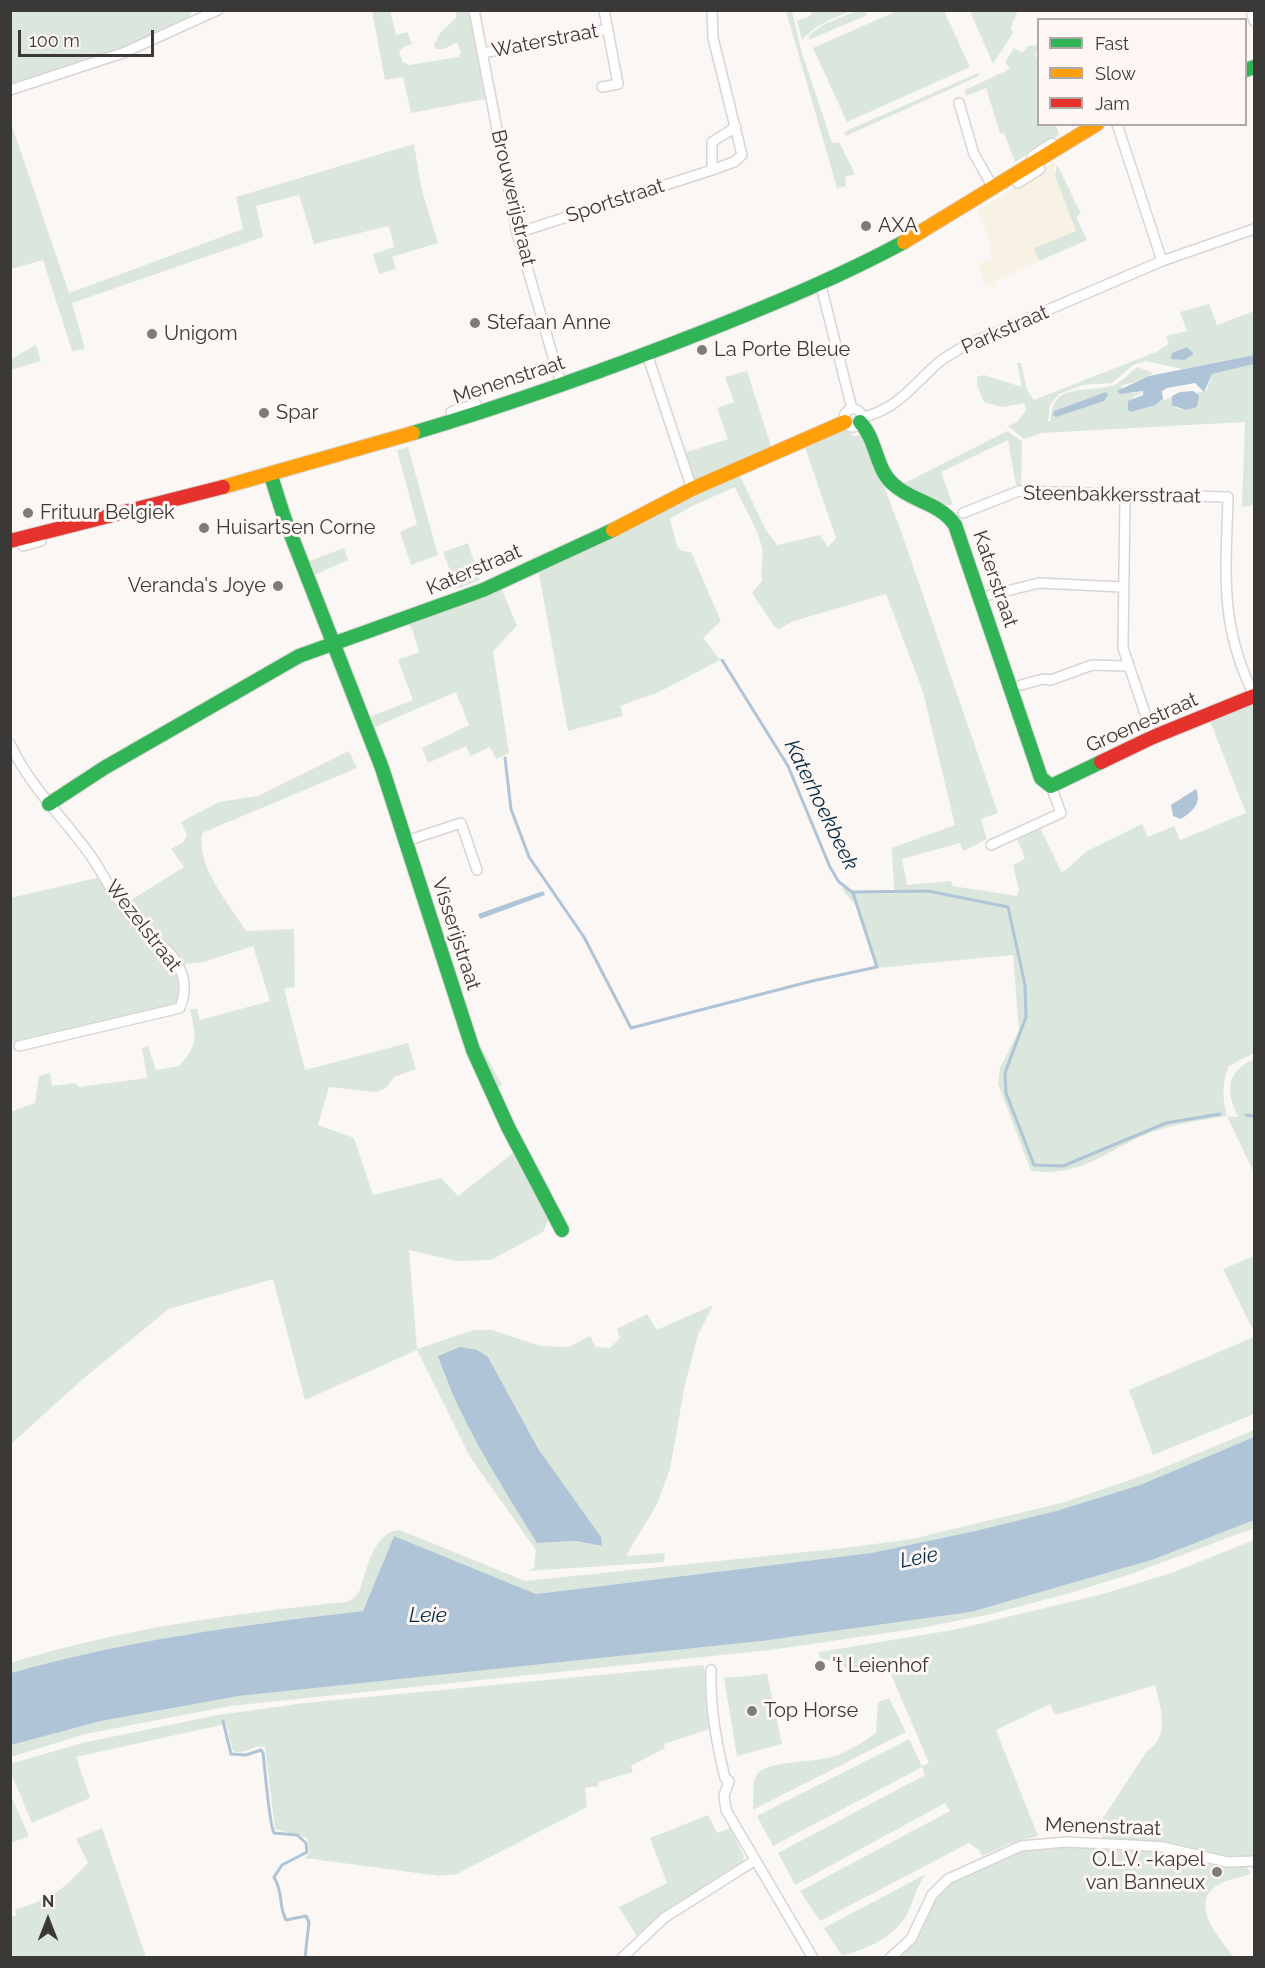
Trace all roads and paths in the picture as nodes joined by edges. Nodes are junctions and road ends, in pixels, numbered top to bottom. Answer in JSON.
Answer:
{"nodes":[{"id":1,"x":218,"y":10,"type":"edge"},
{"id":2,"x":474,"y":10,"type":"edge"},
{"id":3,"x":604,"y":10,"type":"edge"},
{"id":4,"x":712,"y":10,"type":"edge"},
{"id":5,"x":1251,"y":10,"type":"edge"},
{"id":6,"x":198,"y":15,"type":"edge"},
{"id":7,"x":1254,"y":21,"type":"edge"},
{"id":8,"x":608,"y":29,"type":"junction"},
{"id":9,"x":482,"y":53,"type":"junction"},
{"id":10,"x":602,"y":87,"type":"dead end"},
{"id":11,"x":10,"y":90,"type":"edge"},
{"id":12,"x":959,"y":104,"type":"dead end"},
{"id":13,"x":1094,"y":126,"type":"edge"},
{"id":14,"x":1118,"y":126,"type":"edge"},
{"id":15,"x":736,"y":127,"type":"junction"},
{"id":16,"x":712,"y":170,"type":"junction"},
{"id":17,"x":994,"y":189,"type":"junction"},
{"id":18,"x":1254,"y":229,"type":"edge"},
{"id":19,"x":517,"y":233,"type":"junction"},
{"id":20,"x":1162,"y":261,"type":"junction"},
{"id":21,"x":820,"y":282,"type":"junction"},
{"id":22,"x":647,"y":354,"type":"junction"},
{"id":23,"x":561,"y":384,"type":"junction"},
{"id":24,"x":848,"y":416,"type":"junction"},
{"id":25,"x":861,"y":420,"type":"junction"},
{"id":26,"x":272,"y":476,"type":"junction"},
{"id":27,"x":693,"y":489,"type":"junction"},
{"id":28,"x":1125,"y":495,"type":"junction"},
{"id":29,"x":963,"y":513,"type":"dead end"},
{"id":30,"x":10,"y":541,"type":"edge"},
{"id":31,"x":1122,"y":587,"type":"junction"},
{"id":32,"x":990,"y":595,"type":"dead end"},
{"id":33,"x":332,"y":642,"type":"junction"},
{"id":34,"x":1127,"y":666,"type":"junction"},
{"id":35,"x":1021,"y":685,"type":"dead end"},
{"id":36,"x":1254,"y":695,"type":"edge"},
{"id":37,"x":1153,"y":737,"type":"junction"},
{"id":38,"x":10,"y":744,"type":"edge"},
{"id":39,"x":1049,"y":786,"type":"junction"},
{"id":40,"x":49,"y":804,"type":"junction"},
{"id":41,"x":406,"y":841,"type":"junction"},
{"id":42,"x":991,"y":845,"type":"dead end"},
{"id":43,"x":477,"y":870,"type":"dead end"},
{"id":44,"x":19,"y":1046,"type":"dead end"},
{"id":45,"x":562,"y":1230,"type":"dead end"},
{"id":46,"x":711,"y":1670,"type":"dead end"},
{"id":47,"x":754,"y":1861,"type":"junction"},
{"id":48,"x":1254,"y":1861,"type":"edge"},
{"id":49,"x":622,"y":1958,"type":"edge"},
{"id":50,"x":813,"y":1958,"type":"edge"},
{"id":51,"x":890,"y":1958,"type":"edge"}],
"edges":[{"from":1,"to":6,"type":"street"},
{"from":2,"to":9,"type":"street","name":"Brouwerijstraat"},
{"from":3,"to":8,"type":"street","name":"Waterstraat"},
{"from":4,"to":15,"type":"street","name":"Sportstraat"},
{"from":5,"to":7,"type":"street"},
{"from":6,"to":11,"type":"street"},
{"from":8,"to":9,"type":"street","name":"Waterstraat"},
{"from":8,"to":10,"type":"street","name":"Waterstraat"},
{"from":9,"to":19,"type":"street","name":"Brouwerijstraat"},
{"from":12,"to":17,"type":"street"},
{"from":13,"to":17,"type":"street","name":"Menenstraat"},
{"from":14,"to":20,"type":"street"},
{"from":15,"to":16,"type":"street"},
{"from":15,"to":16,"type":"street","name":"Sportstraat"},
{"from":16,"to":19,"type":"street","name":"Sportstraat"},
{"from":17,"to":21,"type":"street","name":"Menenstraat"},
{"from":18,"to":20,"type":"street","name":"Parkstraat"},
{"from":19,"to":23,"type":"street","name":"Brouwerijstraat"},
{"from":20,"to":25,"type":"street","name":"Parkstraat"},
{"from":21,"to":22,"type":"street","name":"Menenstraat"},
{"from":21,"to":24,"type":"street"},
{"from":22,"to":23,"type":"street","name":"Menenstraat"},
{"from":22,"to":27,"type":"street"},
{"from":23,"to":26,"type":"street","name":"Menenstraat"},
{"from":24,"to":25,"type":"street","name":"Parkstraat"},
{"from":24,"to":25,"type":"street"},
{"from":24,"to":27,"type":"street","name":"Katerstraat"},
{"from":25,"to":39,"type":"street","name":"Katerstraat"},
{"from":26,"to":30,"type":"street","name":"Menenstraat"},
{"from":26,"to":33,"type":"street","name":"Visserijstraat"},
{"from":27,"to":33,"type":"street","name":"Katerstraat"},
{"from":28,"to":29,"type":"street","name":"Steenbakkersstraat"},
{"from":28,"to":31,"type":"street"},
{"from":28,"to":36,"type":"street","name":"Steenbakkersstraat"},
{"from":31,"to":32,"type":"street"},
{"from":31,"to":34,"type":"street"},
{"from":33,"to":40,"type":"street"},
{"from":33,"to":41,"type":"street","name":"Visserijstraat"},
{"from":34,"to":35,"type":"street"},
{"from":34,"to":37,"type":"street"},
{"from":36,"to":37,"type":"street","name":"Groenestraat"},
{"from":37,"to":39,"type":"street","name":"Groenestraat"},
{"from":38,"to":40,"type":"street","name":"Wezelstraat"},
{"from":39,"to":42,"type":"street","name":"Katerstraat"},
{"from":40,"to":44,"type":"street","name":"Wezelstraat"},
{"from":41,"to":43,"type":"street"},
{"from":41,"to":45,"type":"street","name":"Visserijstraat"},
{"from":46,"to":47,"type":"street"},
{"from":47,"to":49,"type":"street"},
{"from":47,"to":50,"type":"street"},
{"from":48,"to":51,"type":"street","name":"Menenstraat"}]}
